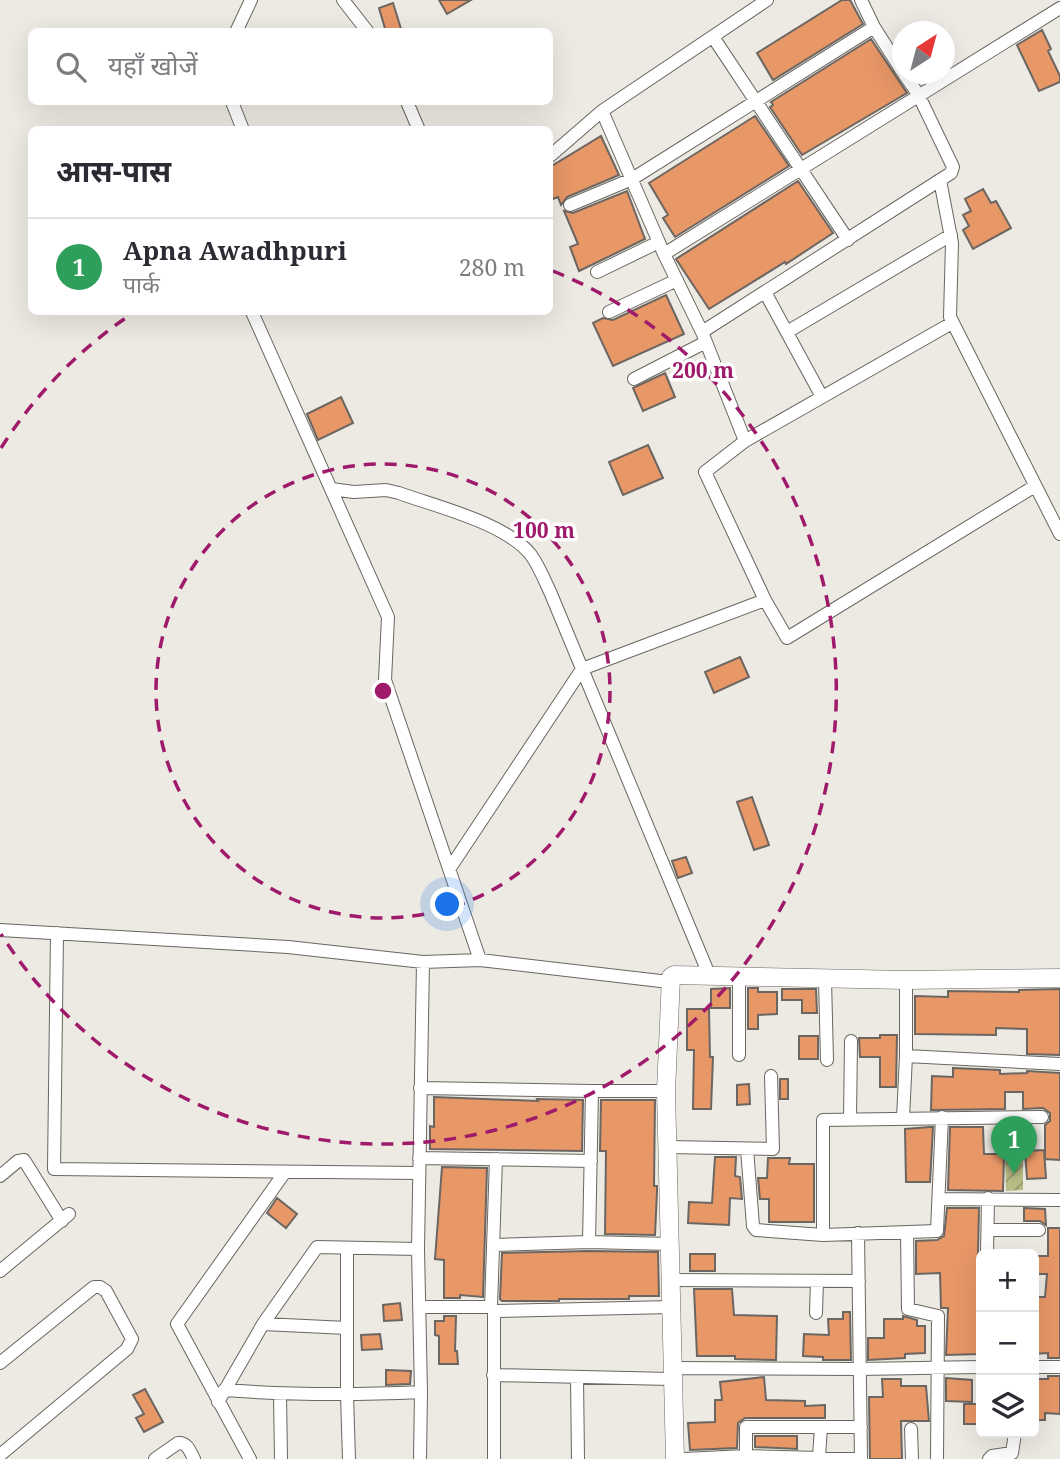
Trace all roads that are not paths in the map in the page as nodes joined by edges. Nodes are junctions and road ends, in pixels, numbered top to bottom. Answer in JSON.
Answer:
{"nodes":[{"id":1,"x":251,"y":0,"type":"edge"},
{"id":2,"x":343,"y":0,"type":"edge"},
{"id":3,"x":766,"y":0,"type":"edge"},
{"id":4,"x":861,"y":0,"type":"edge"},
{"id":5,"x":1060,"y":8,"type":"edge"},
{"id":6,"x":874,"y":27,"type":"junction"},
{"id":7,"x":238,"y":28,"type":"edge"},
{"id":8,"x":365,"y":28,"type":"edge"},
{"id":9,"x":713,"y":37,"type":"junction"},
{"id":10,"x":892,"y":55,"type":"edge"},
{"id":11,"x":911,"y":84,"type":"edge"},
{"id":12,"x":918,"y":94,"type":"junction"},
{"id":13,"x":756,"y":102,"type":"junction"},
{"id":14,"x":233,"y":105,"type":"edge"},
{"id":15,"x":408,"y":105,"type":"edge"},
{"id":16,"x":602,"y":111,"type":"junction"},
{"id":17,"x":241,"y":126,"type":"edge"},
{"id":18,"x":417,"y":126,"type":"edge"},
{"id":19,"x":553,"y":153,"type":"edge"},
{"id":20,"x":801,"y":169,"type":"junction"},
{"id":21,"x":632,"y":179,"type":"junction"},
{"id":22,"x":940,"y":180,"type":"junction"},
{"id":23,"x":570,"y":205,"type":"dead end"},
{"id":24,"x":951,"y":235,"type":"junction"},
{"id":25,"x":848,"y":240,"type":"junction"},
{"id":26,"x":662,"y":248,"type":"junction"},
{"id":27,"x":597,"y":272,"type":"dead end"},
{"id":28,"x":677,"y":280,"type":"junction"},
{"id":29,"x":765,"y":292,"type":"junction"},
{"id":30,"x":609,"y":313,"type":"dead end"},
{"id":31,"x":253,"y":315,"type":"edge"},
{"id":32,"x":953,"y":323,"type":"junction"},
{"id":33,"x":787,"y":332,"type":"junction"},
{"id":34,"x":704,"y":337,"type":"junction"},
{"id":35,"x":634,"y":379,"type":"dead end"},
{"id":36,"x":822,"y":397,"type":"junction"},
{"id":37,"x":745,"y":441,"type":"junction"},
{"id":38,"x":1035,"y":486,"type":"junction"},
{"id":39,"x":331,"y":489,"type":"junction"},
{"id":40,"x":1060,"y":534,"type":"edge"},
{"id":41,"x":765,"y":600,"type":"junction"},
{"id":42,"x":582,"y":669,"type":"junction"},
{"id":43,"x":450,"y":868,"type":"junction"},
{"id":44,"x":0,"y":930,"type":"edge"},
{"id":45,"x":57,"y":933,"type":"junction"},
{"id":46,"x":480,"y":960,"type":"junction"},
{"id":47,"x":423,"y":962,"type":"junction"},
{"id":48,"x":709,"y":977,"type":"junction"},
{"id":49,"x":739,"y":977,"type":"junction"},
{"id":50,"x":1060,"y":978,"type":"edge"},
{"id":51,"x":825,"y":979,"type":"junction"},
{"id":52,"x":906,"y":979,"type":"junction"},
{"id":53,"x":669,"y":982,"type":"junction"},
{"id":54,"x":850,"y":1041,"type":"dead end"},
{"id":55,"x":739,"y":1055,"type":"dead end"},
{"id":56,"x":906,"y":1056,"type":"junction"},
{"id":57,"x":827,"y":1060,"type":"dead end"},
{"id":58,"x":1060,"y":1064,"type":"edge"},
{"id":59,"x":771,"y":1076,"type":"dead end"},
{"id":60,"x":419,"y":1087,"type":"junction"},
{"id":61,"x":592,"y":1091,"type":"junction"},
{"id":62,"x":666,"y":1091,"type":"junction"},
{"id":63,"x":942,"y":1117,"type":"junction"},
{"id":64,"x":1042,"y":1117,"type":"dead end"},
{"id":65,"x":903,"y":1118,"type":"junction"},
{"id":66,"x":850,"y":1119,"type":"junction"},
{"id":67,"x":668,"y":1147,"type":"junction"},
{"id":68,"x":747,"y":1149,"type":"junction"},
{"id":69,"x":419,"y":1158,"type":"junction"},
{"id":70,"x":496,"y":1159,"type":"junction"},
{"id":71,"x":591,"y":1161,"type":"junction"},
{"id":72,"x":285,"y":1172,"type":"junction"},
{"id":73,"x":419,"y":1172,"type":"junction"},
{"id":74,"x":0,"y":1176,"type":"edge"},
{"id":75,"x":988,"y":1198,"type":"junction"},
{"id":76,"x":940,"y":1199,"type":"junction"},
{"id":77,"x":1060,"y":1200,"type":"edge"},
{"id":78,"x":988,"y":1230,"type":"junction"},
{"id":79,"x":1039,"y":1230,"type":"dead end"},
{"id":80,"x":907,"y":1232,"type":"junction"},
{"id":81,"x":858,"y":1233,"type":"junction"},
{"id":82,"x":823,"y":1235,"type":"junction"},
{"id":83,"x":589,"y":1242,"type":"junction"},
{"id":84,"x":670,"y":1244,"type":"junction"},
{"id":85,"x":493,"y":1245,"type":"junction"},
{"id":86,"x":347,"y":1248,"type":"junction"},
{"id":87,"x":418,"y":1249,"type":"junction"},
{"id":88,"x":987,"y":1249,"type":"edge"},
{"id":89,"x":0,"y":1272,"type":"edge"},
{"id":90,"x":671,"y":1280,"type":"junction"},
{"id":91,"x":817,"y":1281,"type":"junction"},
{"id":92,"x":859,"y":1281,"type":"junction"},
{"id":93,"x":419,"y":1307,"type":"junction"},
{"id":94,"x":671,"y":1307,"type":"junction"},
{"id":95,"x":493,"y":1309,"type":"junction"},
{"id":96,"x":816,"y":1313,"type":"dead end"},
{"id":97,"x":263,"y":1324,"type":"junction"},
{"id":98,"x":347,"y":1328,"type":"junction"},
{"id":99,"x":0,"y":1363,"type":"edge"},
{"id":100,"x":937,"y":1367,"type":"junction"},
{"id":101,"x":976,"y":1367,"type":"edge"},
{"id":102,"x":1039,"y":1367,"type":"edge"},
{"id":103,"x":1060,"y":1367,"type":"edge"},
{"id":104,"x":859,"y":1369,"type":"junction"},
{"id":105,"x":672,"y":1373,"type":"junction"},
{"id":106,"x":493,"y":1375,"type":"junction"},
{"id":107,"x":577,"y":1377,"type":"junction"},
{"id":108,"x":421,"y":1392,"type":"junction"},
{"id":109,"x":280,"y":1395,"type":"junction"},
{"id":110,"x":347,"y":1395,"type":"junction"},
{"id":111,"x":221,"y":1396,"type":"junction"},
{"id":112,"x":821,"y":1427,"type":"junction"},
{"id":113,"x":861,"y":1427,"type":"junction"},
{"id":114,"x":911,"y":1429,"type":"dead end"},
{"id":115,"x":1014,"y":1438,"type":"edge"},
{"id":116,"x":0,"y":1455,"type":"edge"},
{"id":117,"x":746,"y":1456,"type":"junction"},
{"id":118,"x":819,"y":1457,"type":"edge"},
{"id":119,"x":155,"y":1459,"type":"edge"},
{"id":120,"x":194,"y":1459,"type":"edge"},
{"id":121,"x":250,"y":1459,"type":"edge"},
{"id":122,"x":281,"y":1459,"type":"edge"},
{"id":123,"x":349,"y":1459,"type":"edge"},
{"id":124,"x":420,"y":1459,"type":"edge"},
{"id":125,"x":494,"y":1459,"type":"edge"},
{"id":126,"x":578,"y":1459,"type":"edge"},
{"id":127,"x":675,"y":1459,"type":"edge"},
{"id":128,"x":684,"y":1459,"type":"edge"},
{"id":129,"x":860,"y":1459,"type":"edge"},
{"id":130,"x":912,"y":1459,"type":"edge"},
{"id":131,"x":936,"y":1459,"type":"edge"},
{"id":132,"x":989,"y":1459,"type":"edge"}],
"edges":[{"from":1,"to":7,"type":"street"},
{"from":2,"to":8,"type":"street"},
{"from":3,"to":9,"type":"street"},
{"from":4,"to":6,"type":"street"},
{"from":5,"to":12,"type":"street"},
{"from":6,"to":10,"type":"street"},
{"from":6,"to":13,"type":"street"},
{"from":9,"to":13,"type":"street"},
{"from":9,"to":16,"type":"street"},
{"from":11,"to":12,"type":"street"},
{"from":12,"to":20,"type":"street"},
{"from":12,"to":22,"type":"street"},
{"from":13,"to":20,"type":"street"},
{"from":13,"to":21,"type":"street"},
{"from":14,"to":17,"type":"street"},
{"from":15,"to":18,"type":"street"},
{"from":16,"to":19,"type":"street"},
{"from":16,"to":21,"type":"street"},
{"from":20,"to":25,"type":"street"},
{"from":20,"to":26,"type":"street"},
{"from":21,"to":23,"type":"street"},
{"from":21,"to":26,"type":"street"},
{"from":22,"to":24,"type":"street"},
{"from":22,"to":25,"type":"street"},
{"from":24,"to":32,"type":"street"},
{"from":24,"to":33,"type":"street"},
{"from":25,"to":29,"type":"street"},
{"from":26,"to":27,"type":"street"},
{"from":26,"to":28,"type":"street"},
{"from":28,"to":30,"type":"street"},
{"from":28,"to":34,"type":"street"},
{"from":29,"to":33,"type":"street"},
{"from":29,"to":34,"type":"street"},
{"from":31,"to":39,"type":"street"},
{"from":32,"to":36,"type":"street"},
{"from":32,"to":38,"type":"street"},
{"from":33,"to":36,"type":"street"},
{"from":34,"to":35,"type":"street"},
{"from":34,"to":37,"type":"street"},
{"from":36,"to":37,"type":"street"},
{"from":37,"to":41,"type":"street"},
{"from":38,"to":40,"type":"street"},
{"from":38,"to":41,"type":"street"},
{"from":39,"to":42,"type":"street"},
{"from":39,"to":43,"type":"street"},
{"from":41,"to":42,"type":"street"},
{"from":42,"to":43,"type":"street"},
{"from":42,"to":48,"type":"street"},
{"from":43,"to":46,"type":"street"},
{"from":44,"to":45,"type":"street"},
{"from":45,"to":47,"type":"street"},
{"from":45,"to":72,"type":"street"},
{"from":46,"to":47,"type":"street"},
{"from":46,"to":53,"type":"street"},
{"from":47,"to":60,"type":"street"},
{"from":48,"to":49,"type":"street"},
{"from":48,"to":53,"type":"street"},
{"from":49,"to":51,"type":"street"},
{"from":49,"to":55,"type":"street"},
{"from":50,"to":52,"type":"street"},
{"from":51,"to":52,"type":"street"},
{"from":51,"to":57,"type":"street"},
{"from":52,"to":56,"type":"street"},
{"from":53,"to":62,"type":"street"},
{"from":54,"to":66,"type":"street"},
{"from":56,"to":58,"type":"street"},
{"from":56,"to":65,"type":"street"},
{"from":59,"to":68,"type":"street"},
{"from":60,"to":61,"type":"street"},
{"from":60,"to":69,"type":"street"},
{"from":61,"to":62,"type":"street"},
{"from":61,"to":71,"type":"street"},
{"from":62,"to":67,"type":"street"},
{"from":63,"to":64,"type":"street"},
{"from":63,"to":65,"type":"street"},
{"from":63,"to":76,"type":"street"},
{"from":65,"to":66,"type":"street"},
{"from":66,"to":82,"type":"street"},
{"from":67,"to":68,"type":"street"},
{"from":67,"to":84,"type":"street"},
{"from":68,"to":82,"type":"street"},
{"from":69,"to":70,"type":"street"},
{"from":69,"to":73,"type":"street"},
{"from":70,"to":71,"type":"street"},
{"from":70,"to":85,"type":"street"},
{"from":71,"to":83,"type":"street"},
{"from":72,"to":73,"type":"street"},
{"from":72,"to":111,"type":"street"},
{"from":73,"to":87,"type":"street"},
{"from":74,"to":89,"type":"street"},
{"from":75,"to":76,"type":"street"},
{"from":75,"to":77,"type":"street"},
{"from":75,"to":78,"type":"street"},
{"from":76,"to":80,"type":"street"},
{"from":78,"to":79,"type":"street"},
{"from":78,"to":88,"type":"street"},
{"from":80,"to":81,"type":"street"},
{"from":80,"to":100,"type":"street"},
{"from":81,"to":82,"type":"street"},
{"from":81,"to":92,"type":"street"},
{"from":83,"to":84,"type":"street"},
{"from":83,"to":85,"type":"street"},
{"from":84,"to":90,"type":"street"},
{"from":85,"to":95,"type":"street"},
{"from":86,"to":87,"type":"street"},
{"from":86,"to":97,"type":"street"},
{"from":86,"to":98,"type":"street"},
{"from":87,"to":93,"type":"street"},
{"from":90,"to":91,"type":"street"},
{"from":90,"to":94,"type":"street"},
{"from":91,"to":92,"type":"street"},
{"from":91,"to":96,"type":"street"},
{"from":92,"to":104,"type":"street"},
{"from":93,"to":95,"type":"street"},
{"from":93,"to":108,"type":"street"},
{"from":94,"to":95,"type":"street"},
{"from":94,"to":105,"type":"street"},
{"from":95,"to":106,"type":"street"},
{"from":97,"to":98,"type":"street"},
{"from":97,"to":111,"type":"street"},
{"from":98,"to":110,"type":"street"},
{"from":99,"to":116,"type":"street"},
{"from":100,"to":101,"type":"street"},
{"from":100,"to":104,"type":"street"},
{"from":100,"to":131,"type":"street"},
{"from":102,"to":103,"type":"street"},
{"from":104,"to":105,"type":"street"},
{"from":104,"to":113,"type":"street"},
{"from":105,"to":107,"type":"street"},
{"from":105,"to":127,"type":"street"},
{"from":106,"to":107,"type":"street"},
{"from":106,"to":125,"type":"street"},
{"from":107,"to":126,"type":"street"},
{"from":108,"to":110,"type":"street"},
{"from":108,"to":124,"type":"street"},
{"from":109,"to":110,"type":"street"},
{"from":109,"to":111,"type":"street"},
{"from":109,"to":122,"type":"street"},
{"from":110,"to":123,"type":"street"},
{"from":111,"to":121,"type":"street"},
{"from":112,"to":113,"type":"street"},
{"from":112,"to":117,"type":"street"},
{"from":112,"to":118,"type":"street"},
{"from":113,"to":129,"type":"street"},
{"from":114,"to":130,"type":"street"},
{"from":115,"to":132,"type":"street"},
{"from":117,"to":118,"type":"street"},
{"from":117,"to":128,"type":"street"},
{"from":118,"to":129,"type":"street"},
{"from":119,"to":120,"type":"street"}]}
